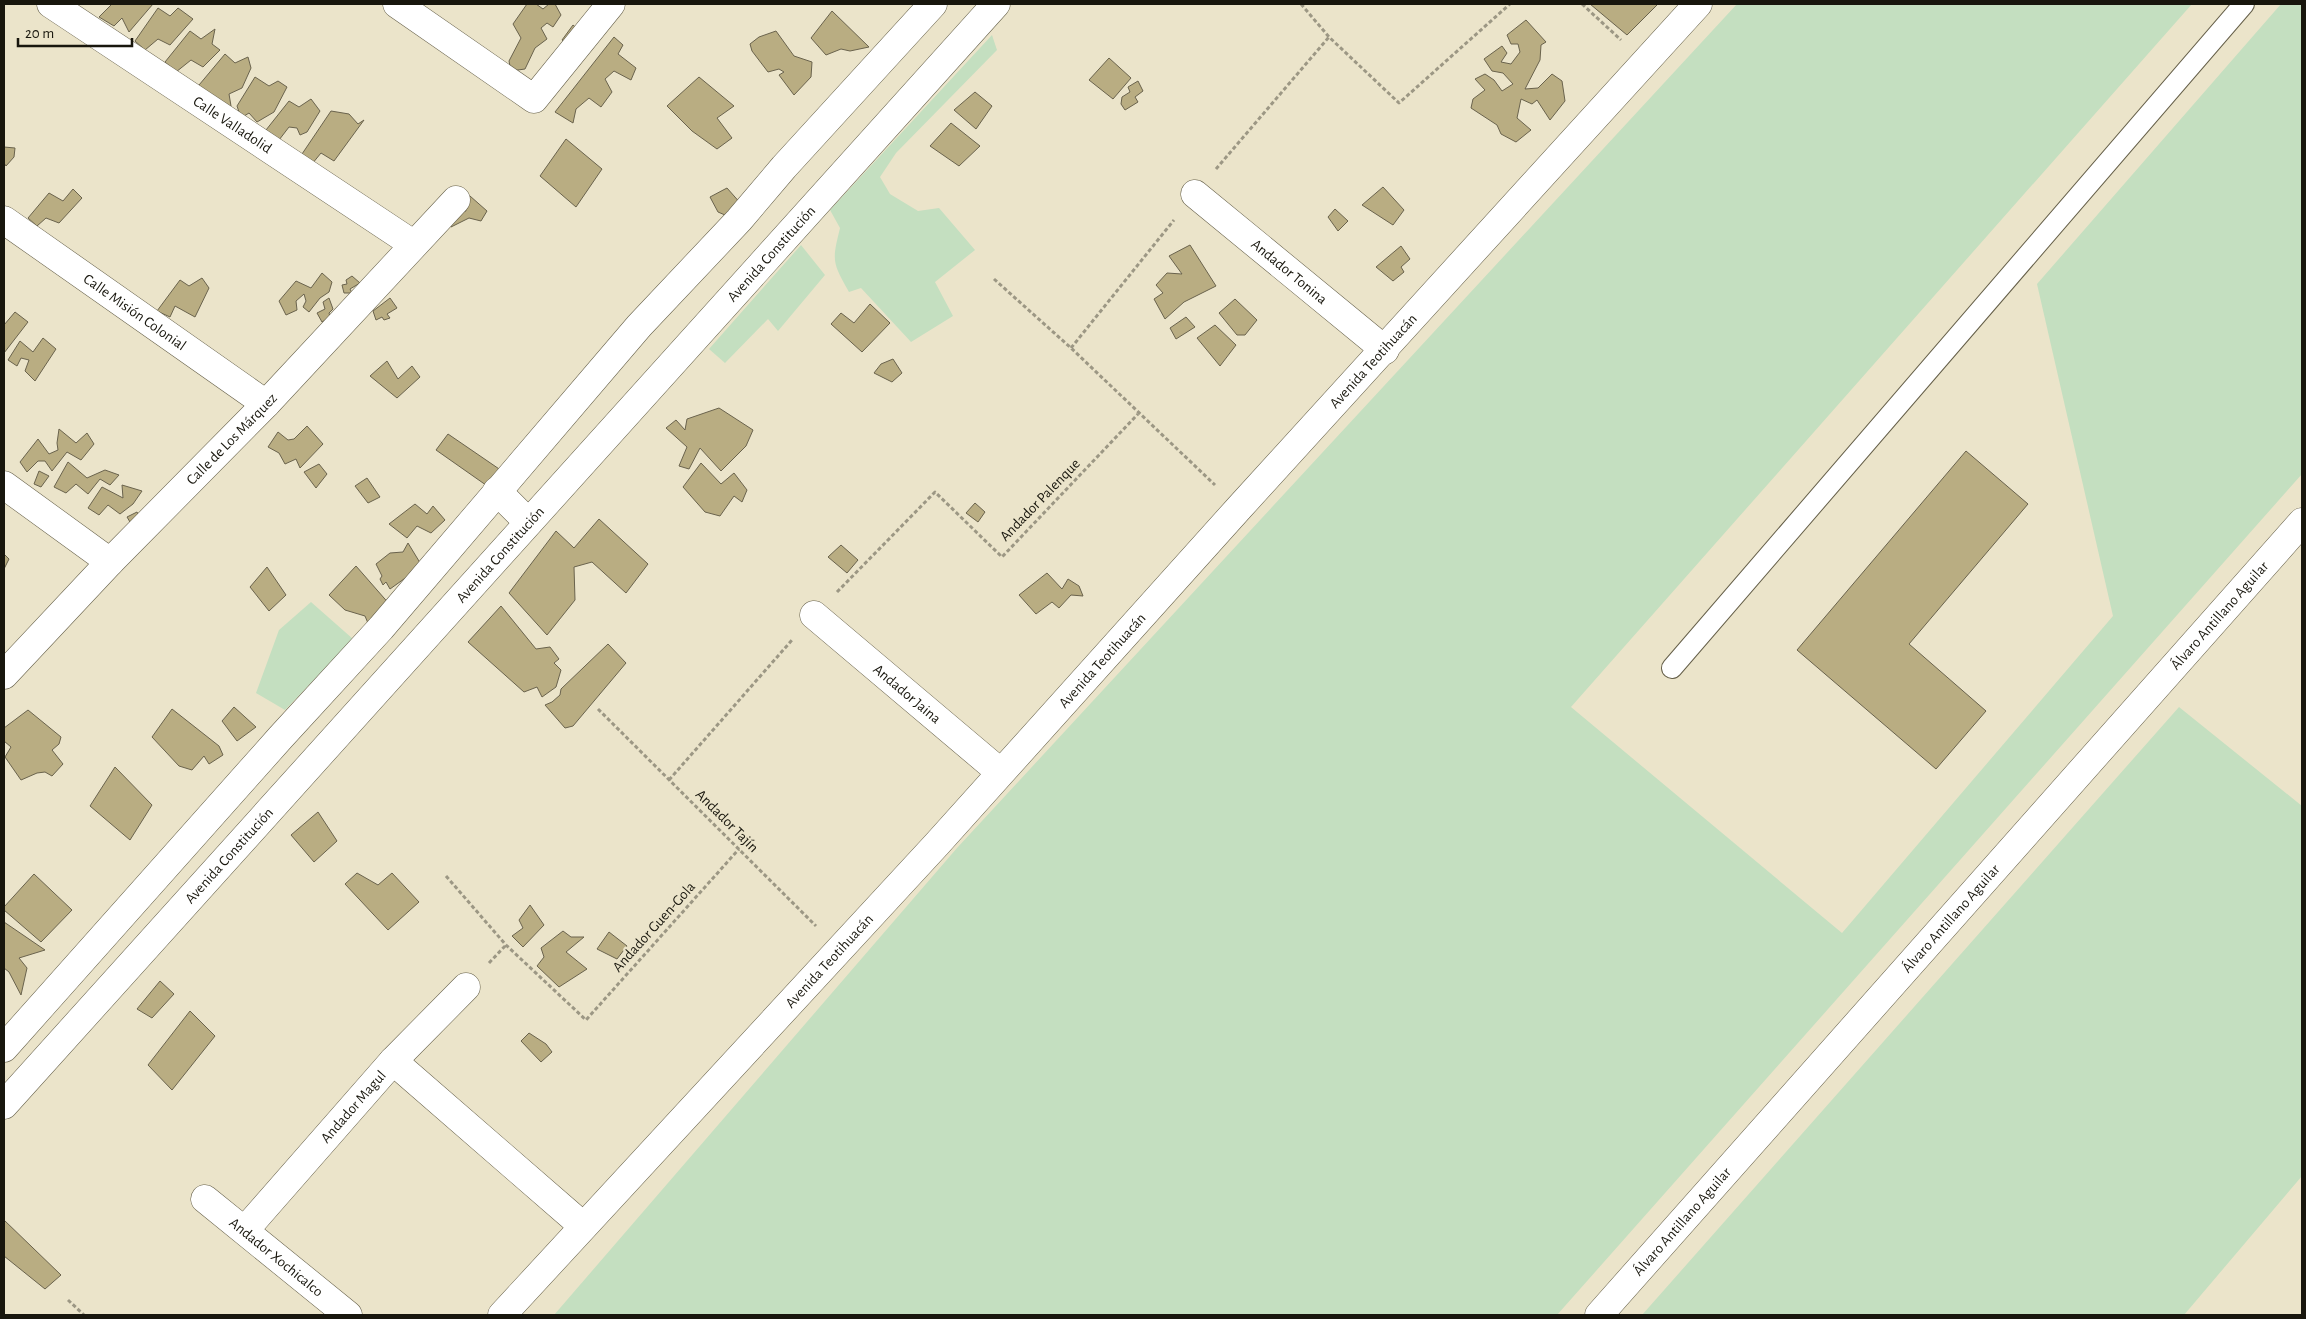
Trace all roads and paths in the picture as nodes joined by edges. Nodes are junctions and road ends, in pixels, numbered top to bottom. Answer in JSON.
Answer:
{"nodes":[{"id":1,"x":51,"y":4,"type":"edge"},
{"id":2,"x":397,"y":4,"type":"edge"},
{"id":3,"x":611,"y":4,"type":"edge"},
{"id":4,"x":933,"y":4,"type":"edge"},
{"id":5,"x":996,"y":4,"type":"edge"},
{"id":6,"x":1301,"y":4,"type":"edge"},
{"id":7,"x":1510,"y":4,"type":"edge"},
{"id":8,"x":1582,"y":4,"type":"edge"},
{"id":9,"x":1698,"y":4,"type":"edge"},
{"id":10,"x":2244,"y":4,"type":"edge"},
{"id":11,"x":1645,"y":62,"type":"junction"},
{"id":12,"x":1195,"y":194,"type":"dead end"},
{"id":13,"x":456,"y":200,"type":"dead end"},
{"id":14,"x":4,"y":220,"type":"edge"},
{"id":15,"x":413,"y":244,"type":"junction"},
{"id":16,"x":994,"y":279,"type":"dead end"},
{"id":17,"x":1384,"y":350,"type":"junction"},
{"id":18,"x":266,"y":404,"type":"junction"},
{"id":19,"x":1138,"y":414,"type":"junction"},
{"id":20,"x":4,"y":485,"type":"edge"},
{"id":21,"x":497,"y":491,"type":"junction"},
{"id":22,"x":935,"y":492,"type":"dead end"},
{"id":23,"x":1239,"y":508,"type":"junction"},
{"id":24,"x":528,"y":522,"type":"junction"},
{"id":25,"x":2302,"y":522,"type":"edge"},
{"id":26,"x":110,"y":562,"type":"junction"},
{"id":27,"x":814,"y":615,"type":"dead end"},
{"id":28,"x":1672,"y":668,"type":"dead end"},
{"id":29,"x":4,"y":675,"type":"edge"},
{"id":30,"x":598,"y":709,"type":"dead end"},
{"id":31,"x":1000,"y":772,"type":"junction"},
{"id":32,"x":739,"y":849,"type":"junction"},
{"id":33,"x":446,"y":876,"type":"dead end"},
{"id":34,"x":839,"y":949,"type":"junction"},
{"id":35,"x":466,"y":987,"type":"dead end"},
{"id":36,"x":4,"y":1048,"type":"edge"},
{"id":37,"x":393,"y":1061,"type":"junction"},
{"id":38,"x":4,"y":1105,"type":"edge"},
{"id":39,"x":205,"y":1199,"type":"dead end"},
{"id":40,"x":583,"y":1226,"type":"junction"},
{"id":41,"x":245,"y":1230,"type":"junction"},
{"id":42,"x":68,"y":1300,"type":"dead end"},
{"id":43,"x":84,"y":1315,"type":"edge"},
{"id":44,"x":348,"y":1315,"type":"edge"},
{"id":45,"x":502,"y":1315,"type":"edge"},
{"id":46,"x":1599,"y":1315,"type":"edge"}],
"edges":[{"from":1,"to":15,"type":"street","name":"Calle Valladolid"},
{"from":2,"to":3,"type":"street"},
{"from":4,"to":21,"type":"street"},
{"from":5,"to":24,"type":"street","name":"Avenida Constitución"},
{"from":6,"to":7,"type":"path"},
{"from":8,"to":11,"type":"path"},
{"from":9,"to":11,"type":"street","name":"Avenida Teotihuacán"},
{"from":10,"to":28,"type":"lane"},
{"from":11,"to":17,"type":"street","name":"Avenida Teotihuacán"},
{"from":12,"to":17,"type":"street","name":"Andador Tonina"},
{"from":13,"to":15,"type":"street","name":"Calle de Los Márquez"},
{"from":14,"to":18,"type":"street","name":"Calle Misión Colonial"},
{"from":15,"to":18,"type":"street","name":"Calle de Los Márquez"},
{"from":16,"to":19,"type":"path"},
{"from":17,"to":23,"type":"street","name":"Avenida Teotihuacán"},
{"from":18,"to":26,"type":"street","name":"Calle de Los Márquez"},
{"from":19,"to":22,"type":"path","name":"Andador Palenque"},
{"from":19,"to":23,"type":"path"},
{"from":20,"to":26,"type":"street"},
{"from":21,"to":24,"type":"street"},
{"from":21,"to":36,"type":"street"},
{"from":23,"to":31,"type":"street","name":"Avenida Teotihuacán"},
{"from":24,"to":38,"type":"street","name":"Avenida Constitución"},
{"from":25,"to":46,"type":"street","name":"Álvaro Antillano Aguilar"},
{"from":26,"to":29,"type":"street","name":"Calle de Los Márquez"},
{"from":27,"to":31,"type":"street","name":"Andador Jaina"},
{"from":30,"to":32,"type":"path","name":"Andador Tajín"},
{"from":31,"to":34,"type":"street","name":"Avenida Teotihuacán"},
{"from":32,"to":33,"type":"path","name":"Andador Guen-Gola"},
{"from":32,"to":34,"type":"path","name":"Andador Tajín"},
{"from":34,"to":40,"type":"street","name":"Avenida Teotihuacán"},
{"from":35,"to":37,"type":"street","name":"Andador Magul"},
{"from":37,"to":40,"type":"street"},
{"from":37,"to":41,"type":"street","name":"Andador Magul"},
{"from":39,"to":41,"type":"street","name":"Andador Xochicalco"},
{"from":40,"to":45,"type":"street","name":"Avenida Teotihuacán"},
{"from":41,"to":44,"type":"street","name":"Andador Xochicalco"},
{"from":42,"to":43,"type":"path"}]}
